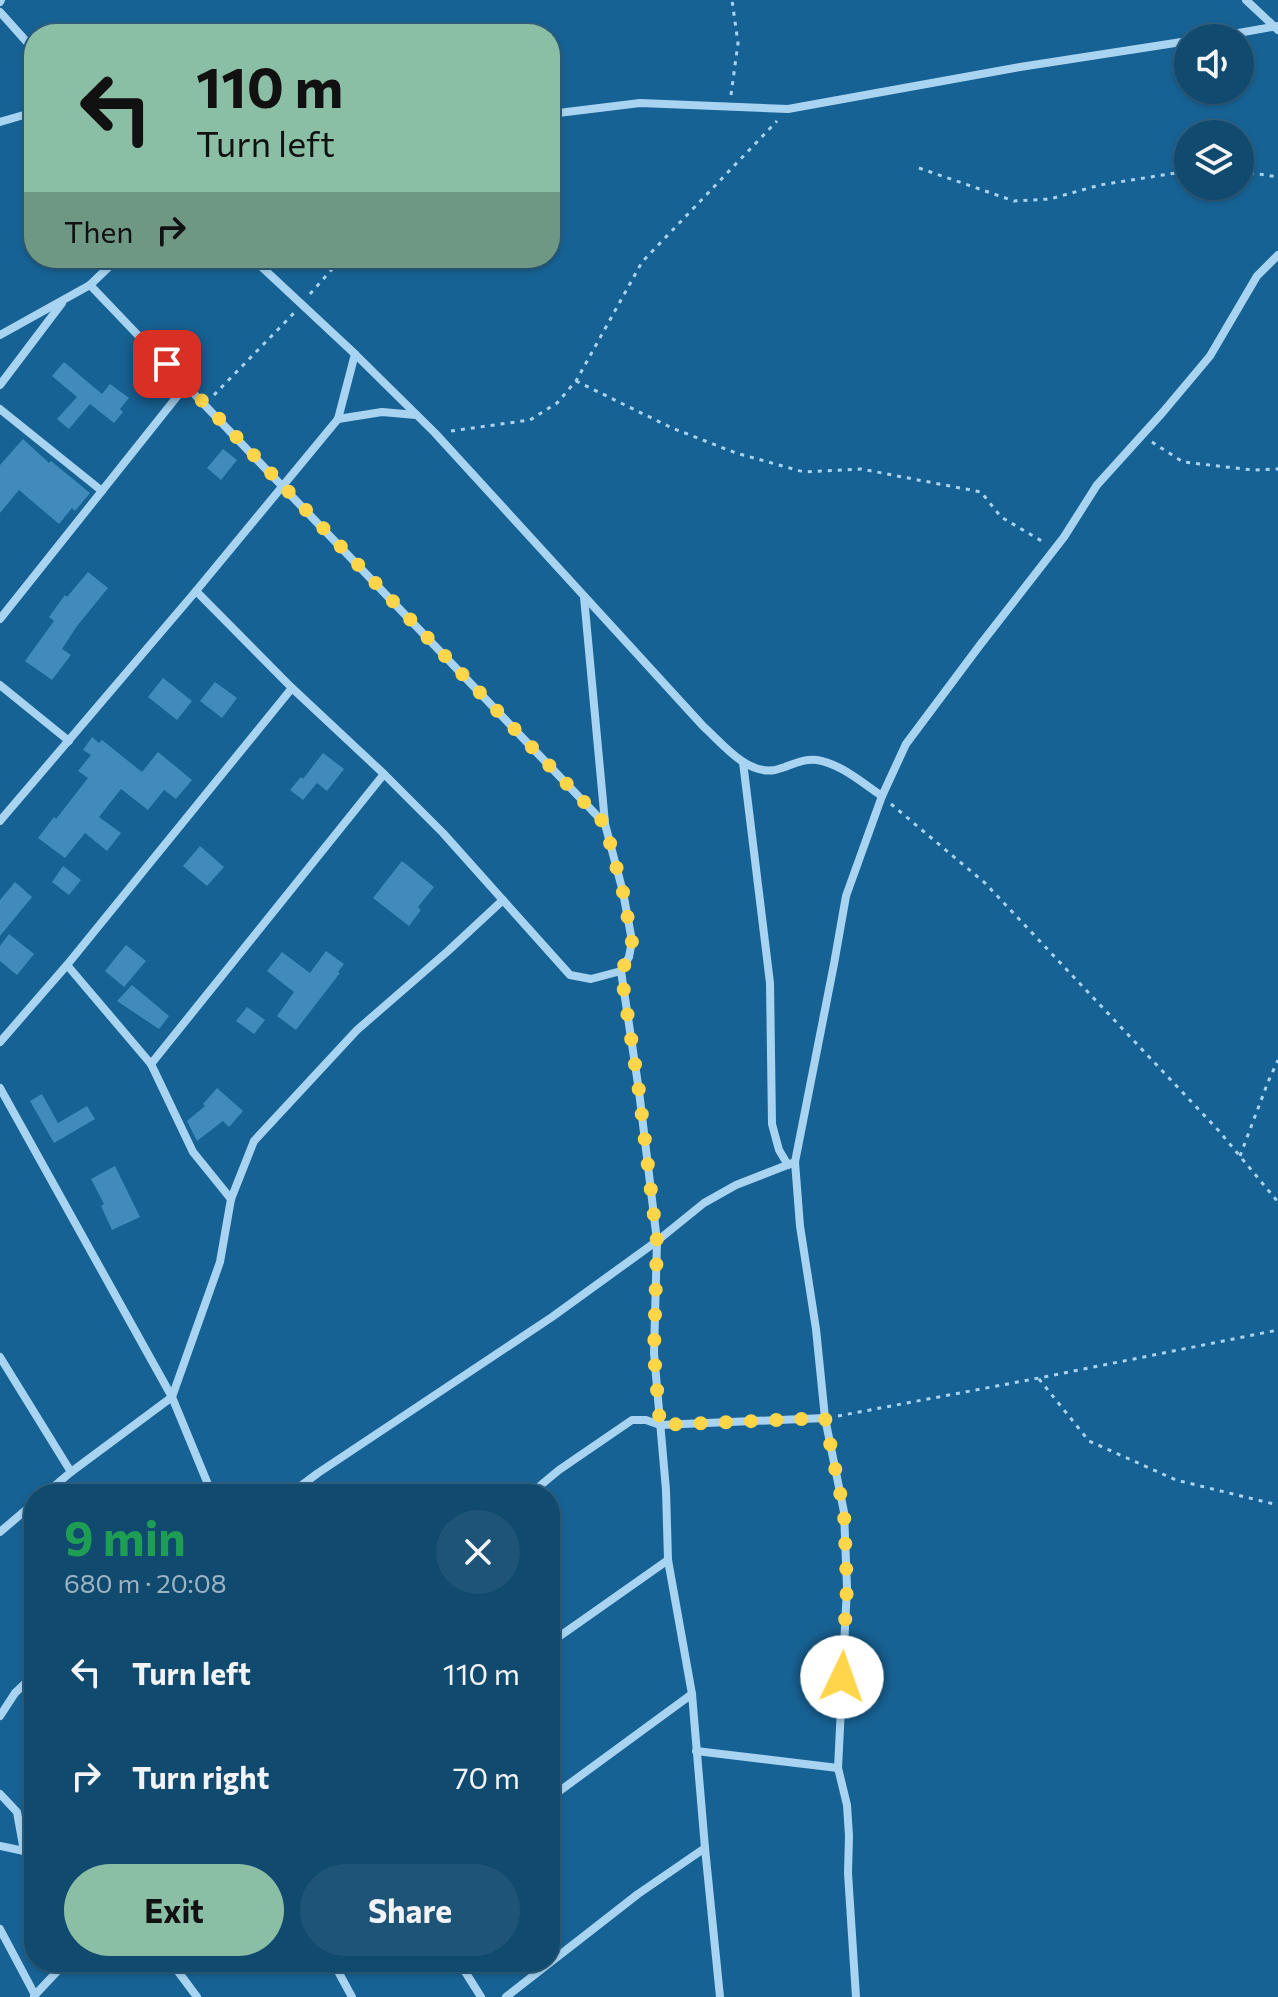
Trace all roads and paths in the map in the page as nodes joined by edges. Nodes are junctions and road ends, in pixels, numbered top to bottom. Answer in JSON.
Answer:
{"nodes":[{"id":1,"x":732,"y":0,"type":"edge"},
{"id":2,"x":1246,"y":0,"type":"edge"},
{"id":3,"x":0,"y":12,"type":"edge"},
{"id":4,"x":1277,"y":28,"type":"edge"},
{"id":5,"x":1254,"y":31,"type":"edge"},
{"id":6,"x":24,"y":39,"type":"edge"},
{"id":7,"x":1174,"y":43,"type":"edge"},
{"id":8,"x":729,"y":106,"type":"junction"},
{"id":9,"x":788,"y":109,"type":"junction"},
{"id":10,"x":560,"y":113,"type":"edge"},
{"id":11,"x":24,"y":115,"type":"edge"},
{"id":12,"x":0,"y":122,"type":"edge"},
{"id":13,"x":919,"y":168,"type":"dead end"},
{"id":14,"x":1174,"y":173,"type":"edge"},
{"id":15,"x":1254,"y":173,"type":"edge"},
{"id":16,"x":1278,"y":177,"type":"edge"},
{"id":17,"x":1278,"y":255,"type":"edge"},
{"id":18,"x":108,"y":268,"type":"edge"},
{"id":19,"x":263,"y":268,"type":"edge"},
{"id":20,"x":333,"y":268,"type":"edge"},
{"id":21,"x":90,"y":285,"type":"junction"},
{"id":22,"x":66,"y":297,"type":"junction"},
{"id":23,"x":302,"y":304,"type":"junction"},
{"id":24,"x":0,"y":335,"type":"edge"},
{"id":25,"x":355,"y":354,"type":"junction"},
{"id":26,"x":576,"y":381,"type":"junction"},
{"id":27,"x":187,"y":384,"type":"junction"},
{"id":28,"x":0,"y":385,"type":"edge"},
{"id":29,"x":205,"y":404,"type":"junction"},
{"id":30,"x":0,"y":409,"type":"edge"},
{"id":31,"x":417,"y":416,"type":"junction"},
{"id":32,"x":338,"y":419,"type":"junction"},
{"id":33,"x":435,"y":433,"type":"junction"},
{"id":34,"x":1141,"y":435,"type":"junction"},
{"id":35,"x":1278,"y":469,"type":"edge"},
{"id":36,"x":283,"y":486,"type":"junction"},
{"id":37,"x":102,"y":491,"type":"junction"},
{"id":38,"x":1055,"y":550,"type":"junction"},
{"id":39,"x":196,"y":591,"type":"junction"},
{"id":40,"x":584,"y":597,"type":"junction"},
{"id":41,"x":0,"y":619,"type":"edge"},
{"id":42,"x":0,"y":685,"type":"edge"},
{"id":43,"x":292,"y":688,"type":"junction"},
{"id":44,"x":69,"y":741,"type":"junction"},
{"id":45,"x":743,"y":762,"type":"junction"},
{"id":46,"x":384,"y":774,"type":"junction"},
{"id":47,"x":882,"y":796,"type":"junction"},
{"id":48,"x":0,"y":821,"type":"edge"},
{"id":49,"x":605,"y":824,"type":"junction"},
{"id":50,"x":503,"y":900,"type":"junction"},
{"id":51,"x":67,"y":965,"type":"junction"},
{"id":52,"x":621,"y":971,"type":"junction"},
{"id":53,"x":0,"y":1042,"type":"edge"},
{"id":54,"x":1278,"y":1060,"type":"edge"},
{"id":55,"x":151,"y":1064,"type":"junction"},
{"id":56,"x":0,"y":1088,"type":"edge"},
{"id":57,"x":1240,"y":1156,"type":"junction"},
{"id":58,"x":791,"y":1163,"type":"junction"},
{"id":59,"x":231,"y":1199,"type":"junction"},
{"id":60,"x":1278,"y":1202,"type":"edge"},
{"id":61,"x":657,"y":1241,"type":"junction"},
{"id":62,"x":1278,"y":1330,"type":"edge"},
{"id":63,"x":0,"y":1357,"type":"edge"},
{"id":64,"x":4,"y":1371,"type":"edge"},
{"id":65,"x":1039,"y":1378,"type":"junction"},
{"id":66,"x":172,"y":1397,"type":"junction"},
{"id":67,"x":825,"y":1418,"type":"junction"},
{"id":68,"x":660,"y":1425,"type":"junction"},
{"id":69,"x":71,"y":1472,"type":"junction"},
{"id":70,"x":57,"y":1484,"type":"edge"},
{"id":71,"x":208,"y":1484,"type":"edge"},
{"id":72,"x":303,"y":1484,"type":"edge"},
{"id":73,"x":542,"y":1484,"type":"edge"},
{"id":74,"x":1278,"y":1505,"type":"edge"},
{"id":75,"x":24,"y":1512,"type":"edge"},
{"id":76,"x":0,"y":1532,"type":"edge"},
{"id":77,"x":668,"y":1560,"type":"junction"},
{"id":78,"x":560,"y":1636,"type":"edge"},
{"id":79,"x":24,"y":1684,"type":"edge"},
{"id":80,"x":692,"y":1694,"type":"junction"},
{"id":81,"x":0,"y":1716,"type":"edge"},
{"id":82,"x":696,"y":1751,"type":"junction"},
{"id":83,"x":838,"y":1768,"type":"junction"},
{"id":84,"x":560,"y":1791,"type":"edge"},
{"id":85,"x":0,"y":1794,"type":"edge"},
{"id":86,"x":0,"y":1846,"type":"edge"},
{"id":87,"x":705,"y":1848,"type":"junction"},
{"id":88,"x":24,"y":1851,"type":"joint"},
{"id":89,"x":0,"y":1929,"type":"edge"},
{"id":90,"x":560,"y":1955,"type":"edge"},
{"id":91,"x":57,"y":1972,"type":"edge"},
{"id":92,"x":178,"y":1972,"type":"edge"},
{"id":93,"x":338,"y":1972,"type":"edge"},
{"id":94,"x":465,"y":1972,"type":"edge"},
{"id":95,"x":538,"y":1972,"type":"edge"},
{"id":96,"x":34,"y":1996,"type":"edge"},
{"id":97,"x":197,"y":1997,"type":"edge"},
{"id":98,"x":352,"y":1997,"type":"edge"},
{"id":99,"x":481,"y":1997,"type":"edge"},
{"id":100,"x":506,"y":1997,"type":"edge"},
{"id":101,"x":720,"y":1997,"type":"edge"},
{"id":102,"x":856,"y":1997,"type":"edge"}],
"edges":[{"from":1,"to":8,"type":"path"},
{"from":2,"to":4,"type":"street"},
{"from":3,"to":6,"type":"street"},
{"from":4,"to":5,"type":"street"},
{"from":7,"to":9,"type":"street"},
{"from":8,"to":9,"type":"street"},
{"from":8,"to":10,"type":"street"},
{"from":9,"to":26,"type":"path"},
{"from":11,"to":12,"type":"street"},
{"from":13,"to":14,"type":"path"},
{"from":15,"to":16,"type":"path"},
{"from":17,"to":34,"type":"street"},
{"from":18,"to":21,"type":"street"},
{"from":19,"to":23,"type":"street"},
{"from":20,"to":23,"type":"path"},
{"from":21,"to":22,"type":"street"},
{"from":21,"to":27,"type":"street"},
{"from":22,"to":24,"type":"street"},
{"from":22,"to":28,"type":"street"},
{"from":23,"to":25,"type":"street"},
{"from":23,"to":29,"type":"path"},
{"from":25,"to":31,"type":"street"},
{"from":25,"to":32,"type":"street"},
{"from":26,"to":33,"type":"path"},
{"from":26,"to":38,"type":"path"},
{"from":27,"to":29,"type":"street"},
{"from":27,"to":37,"type":"street"},
{"from":29,"to":36,"type":"street"},
{"from":30,"to":37,"type":"street"},
{"from":31,"to":32,"type":"street"},
{"from":31,"to":33,"type":"street"},
{"from":32,"to":36,"type":"street"},
{"from":33,"to":40,"type":"street"},
{"from":34,"to":35,"type":"path"},
{"from":34,"to":38,"type":"street"},
{"from":36,"to":39,"type":"street"},
{"from":36,"to":49,"type":"street"},
{"from":37,"to":41,"type":"street"},
{"from":38,"to":47,"type":"street"},
{"from":39,"to":43,"type":"street"},
{"from":39,"to":44,"type":"street"},
{"from":40,"to":45,"type":"street"},
{"from":40,"to":49,"type":"street"},
{"from":42,"to":44,"type":"street"},
{"from":43,"to":46,"type":"street"},
{"from":43,"to":51,"type":"street"},
{"from":44,"to":48,"type":"street"},
{"from":45,"to":47,"type":"street"},
{"from":45,"to":58,"type":"street"},
{"from":46,"to":50,"type":"street"},
{"from":46,"to":55,"type":"street"},
{"from":47,"to":57,"type":"path"},
{"from":47,"to":58,"type":"street"},
{"from":49,"to":52,"type":"street"},
{"from":50,"to":52,"type":"street"},
{"from":50,"to":59,"type":"street"},
{"from":51,"to":53,"type":"street"},
{"from":51,"to":55,"type":"street"},
{"from":52,"to":61,"type":"street"},
{"from":54,"to":57,"type":"path"},
{"from":55,"to":59,"type":"street"},
{"from":56,"to":66,"type":"street"},
{"from":57,"to":60,"type":"path"},
{"from":58,"to":61,"type":"street"},
{"from":58,"to":67,"type":"street"},
{"from":59,"to":66,"type":"street"},
{"from":61,"to":68,"type":"street"},
{"from":61,"to":72,"type":"street"},
{"from":62,"to":65,"type":"path"},
{"from":63,"to":64,"type":"street"},
{"from":64,"to":69,"type":"street"},
{"from":65,"to":67,"type":"path"},
{"from":65,"to":74,"type":"path"},
{"from":66,"to":69,"type":"street"},
{"from":66,"to":71,"type":"street"},
{"from":67,"to":68,"type":"street"},
{"from":67,"to":83,"type":"street"},
{"from":68,"to":73,"type":"street"},
{"from":68,"to":77,"type":"street"},
{"from":69,"to":70,"type":"street"},
{"from":75,"to":76,"type":"street"},
{"from":77,"to":78,"type":"street"},
{"from":77,"to":80,"type":"street"},
{"from":79,"to":81,"type":"street"},
{"from":80,"to":82,"type":"street"},
{"from":80,"to":84,"type":"street"},
{"from":82,"to":83,"type":"street"},
{"from":82,"to":87,"type":"street"},
{"from":83,"to":102,"type":"street"},
{"from":85,"to":88,"type":"street"},
{"from":86,"to":88,"type":"street"},
{"from":87,"to":90,"type":"street"},
{"from":87,"to":101,"type":"street"},
{"from":89,"to":96,"type":"street"},
{"from":91,"to":96,"type":"street"},
{"from":92,"to":97,"type":"street"},
{"from":93,"to":98,"type":"street"},
{"from":94,"to":99,"type":"street"},
{"from":95,"to":100,"type":"street"}]}
